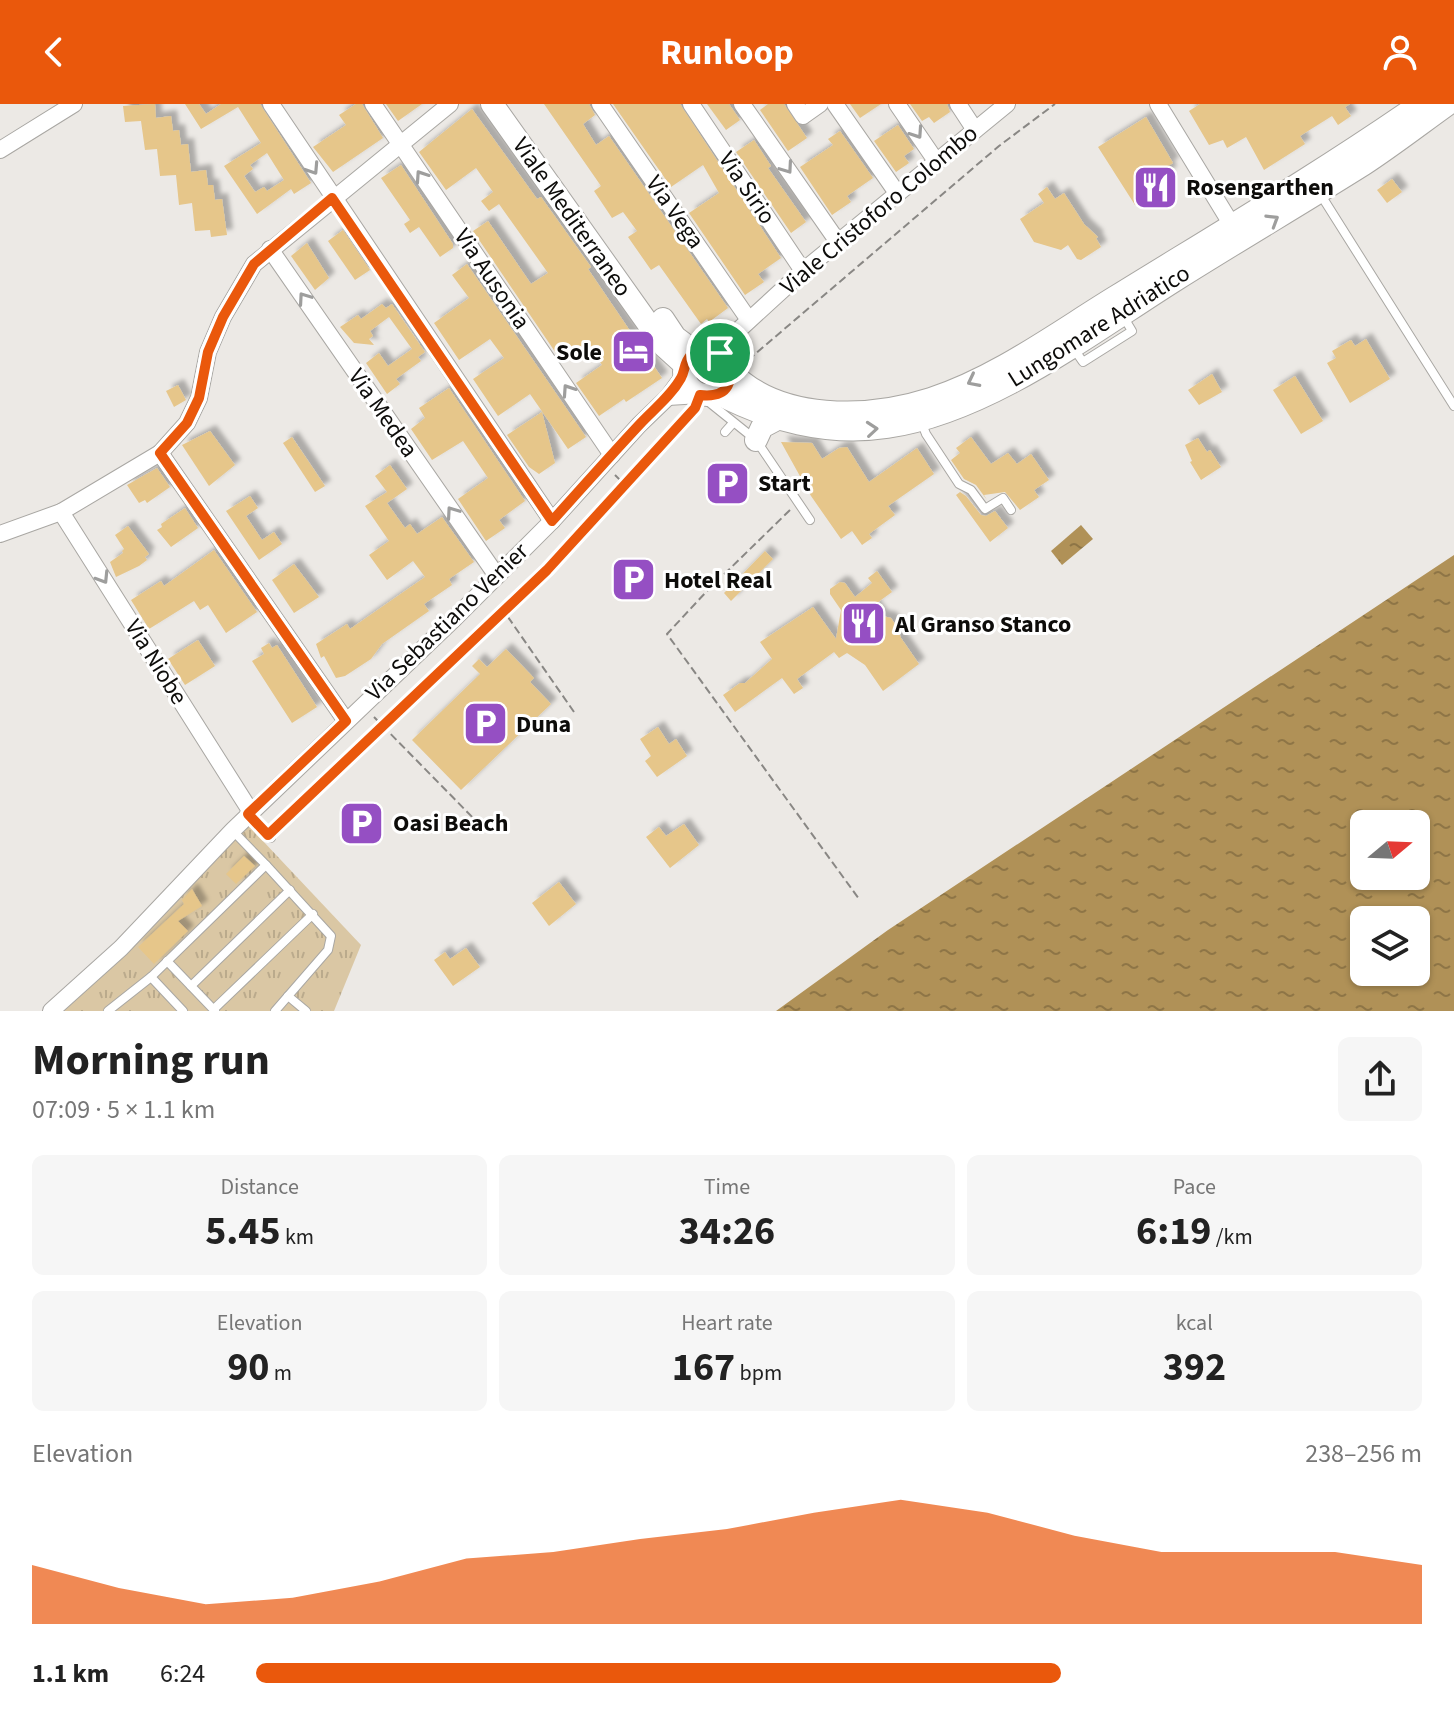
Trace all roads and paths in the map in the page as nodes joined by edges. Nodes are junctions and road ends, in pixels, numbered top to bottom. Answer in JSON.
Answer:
{"nodes":[{"id":1,"x":74,"y":104,"type":"edge"},
{"id":2,"x":271,"y":104,"type":"edge"},
{"id":3,"x":373,"y":104,"type":"edge"},
{"id":4,"x":450,"y":104,"type":"edge"},
{"id":5,"x":492,"y":104,"type":"edge"},
{"id":6,"x":507,"y":104,"type":"edge"},
{"id":7,"x":600,"y":104,"type":"edge"},
{"id":8,"x":691,"y":104,"type":"edge"},
{"id":9,"x":742,"y":104,"type":"edge"},
{"id":10,"x":795,"y":104,"type":"edge"},
{"id":11,"x":820,"y":104,"type":"edge"},
{"id":12,"x":835,"y":104,"type":"edge"},
{"id":13,"x":897,"y":104,"type":"edge"},
{"id":14,"x":958,"y":104,"type":"edge"},
{"id":15,"x":1007,"y":104,"type":"edge"},
{"id":16,"x":1055,"y":104,"type":"edge"},
{"id":17,"x":1158,"y":104,"type":"edge"},
{"id":18,"x":1420,"y":104,"type":"edge"},
{"id":19,"x":1448,"y":104,"type":"edge"},
{"id":20,"x":975,"y":130,"type":"junction"},
{"id":21,"x":399,"y":143,"type":"junction"},
{"id":22,"x":0,"y":150,"type":"edge"},
{"id":23,"x":936,"y":161,"type":"junction"},
{"id":24,"x":1318,"y":191,"type":"junction"},
{"id":25,"x":897,"y":193,"type":"junction"},
{"id":26,"x":332,"y":198,"type":"junction"},
{"id":27,"x":1236,"y":232,"type":"junction"},
{"id":28,"x":838,"y":242,"type":"junction"},
{"id":29,"x":270,"y":249,"type":"junction"},
{"id":30,"x":803,"y":271,"type":"junction"},
{"id":31,"x":749,"y":320,"type":"junction"},
{"id":32,"x":725,"y":362,"type":"junction"},
{"id":33,"x":688,"y":364,"type":"junction"},
{"id":34,"x":708,"y":394,"type":"junction"},
{"id":35,"x":668,"y":397,"type":"junction"},
{"id":36,"x":1454,"y":406,"type":"edge"},
{"id":37,"x":779,"y":418,"type":"junction"},
{"id":38,"x":921,"y":420,"type":"junction"},
{"id":39,"x":733,"y":423,"type":"junction"},
{"id":40,"x":725,"y":432,"type":"dead end"},
{"id":41,"x":756,"y":440,"type":"junction"},
{"id":42,"x":160,"y":453,"type":"junction"},
{"id":43,"x":612,"y":455,"type":"junction"},
{"id":44,"x":615,"y":475,"type":"dead end"},
{"id":45,"x":625,"y":485,"type":"junction"},
{"id":46,"x":796,"y":503,"type":"junction"},
{"id":47,"x":1011,"y":510,"type":"dead end"},
{"id":48,"x":61,"y":512,"type":"junction"},
{"id":49,"x":810,"y":520,"type":"dead end"},
{"id":50,"x":552,"y":521,"type":"junction"},
{"id":51,"x":0,"y":534,"type":"edge"},
{"id":52,"x":497,"y":576,"type":"junction"},
{"id":53,"x":501,"y":607,"type":"dead end"},
{"id":54,"x":504,"y":611,"type":"junction"},
{"id":55,"x":362,"y":705,"type":"junction"},
{"id":56,"x":574,"y":712,"type":"dead end"},
{"id":57,"x":346,"y":721,"type":"junction"},
{"id":58,"x":382,"y":726,"type":"junction"},
{"id":59,"x":250,"y":813,"type":"junction"},
{"id":60,"x":482,"y":827,"type":"dead end"},
{"id":61,"x":233,"y":830,"type":"junction"},
{"id":62,"x":270,"y":836,"type":"joint"},
{"id":63,"x":266,"y":865,"type":"junction"},
{"id":64,"x":290,"y":890,"type":"junction"},
{"id":65,"x":859,"y":899,"type":"dead end"},
{"id":66,"x":313,"y":914,"type":"junction"},
{"id":67,"x":167,"y":961,"type":"junction"},
{"id":68,"x":151,"y":977,"type":"junction"},
{"id":69,"x":191,"y":986,"type":"junction"},
{"id":70,"x":288,"y":996,"type":"junction"},
{"id":71,"x":214,"y":1010,"type":"edge"},
{"id":72,"x":51,"y":1011,"type":"edge"},
{"id":73,"x":108,"y":1011,"type":"edge"},
{"id":74,"x":183,"y":1011,"type":"edge"},
{"id":75,"x":275,"y":1011,"type":"edge"},
{"id":76,"x":306,"y":1011,"type":"edge"}],
"edges":[{"from":1,"to":22,"type":"street"},
{"from":2,"to":26,"type":"street","one_way":true},
{"from":3,"to":21,"type":"street","name":"Via Ausonia"},
{"from":4,"to":21,"type":"street"},
{"from":5,"to":33,"type":"street","name":"Viale Mediterraneo"},
{"from":6,"to":33,"type":"street","name":"Viale Mediterraneo"},
{"from":7,"to":31,"type":"street","name":"Via Vega"},
{"from":8,"to":30,"type":"street","name":"Via Sirio"},
{"from":9,"to":28,"type":"street","one_way":true},
{"from":10,"to":11,"type":"street"},
{"from":12,"to":25,"type":"street"},
{"from":13,"to":23,"type":"street","one_way":true},
{"from":14,"to":20,"type":"street"},
{"from":15,"to":20,"type":"street","name":"Viale Cristoforo Colombo"},
{"from":16,"to":32,"type":"path"},
{"from":17,"to":27,"type":"street"},
{"from":18,"to":27,"type":"street","name":"Lungomare Adriatico"},
{"from":19,"to":24,"type":"street","name":"Lungomare Adriatico"},
{"from":20,"to":23,"type":"street","name":"Viale Cristoforo Colombo"},
{"from":21,"to":26,"type":"street"},
{"from":43,"to":21,"type":"street","name":"Via Ausonia","one_way":true},
{"from":23,"to":25,"type":"street","name":"Viale Cristoforo Colombo"},
{"from":27,"to":24,"type":"street","name":"Lungomare Adriatico","one_way":true},
{"from":24,"to":36,"type":"lane"},
{"from":25,"to":28,"type":"street","name":"Viale Cristoforo Colombo"},
{"from":26,"to":29,"type":"street"},
{"from":26,"to":50,"type":"street"},
{"from":27,"to":32,"type":"street","name":"Lungomare Adriatico","one_way":true},
{"from":27,"to":38,"type":"street","name":"Lungomare Adriatico"},
{"from":28,"to":30,"type":"street","name":"Viale Cristoforo Colombo"},
{"from":29,"to":42,"type":"street"},
{"from":52,"to":29,"type":"street","name":"Via Medea","one_way":true},
{"from":30,"to":31,"type":"street","name":"Viale Cristoforo Colombo"},
{"from":31,"to":32,"type":"street","name":"Viale Cristoforo Colombo"},
{"from":32,"to":33,"type":"street"},
{"from":32,"to":34,"type":"street"},
{"from":33,"to":34,"type":"street"},
{"from":33,"to":35,"type":"street","name":"Via Sebastiano Venier"},
{"from":34,"to":35,"type":"street"},
{"from":34,"to":37,"type":"street","name":"Lungomare Adriatico"},
{"from":34,"to":39,"type":"lane"},
{"from":34,"to":45,"type":"path"},
{"from":35,"to":43,"type":"street","name":"Via Sebastiano Venier"},
{"from":37,"to":38,"type":"street","name":"Lungomare Adriatico","one_way":true},
{"from":37,"to":41,"type":"street"},
{"from":38,"to":47,"type":"lane"},
{"from":39,"to":40,"type":"lane"},
{"from":39,"to":41,"type":"lane"},
{"from":41,"to":46,"type":"lane"},
{"from":42,"to":48,"type":"street"},
{"from":42,"to":57,"type":"street"},
{"from":43,"to":50,"type":"street","name":"Via Sebastiano Venier"},
{"from":44,"to":45,"type":"path"},
{"from":45,"to":54,"type":"path"},
{"from":46,"to":49,"type":"lane"},
{"from":46,"to":65,"type":"path"},
{"from":48,"to":51,"type":"street"},
{"from":48,"to":59,"type":"street","name":"Via Niobe","one_way":true},
{"from":50,"to":52,"type":"street","name":"Via Sebastiano Venier"},
{"from":52,"to":55,"type":"street","name":"Via Sebastiano Venier"},
{"from":53,"to":54,"type":"path"},
{"from":54,"to":56,"type":"path"},
{"from":54,"to":58,"type":"path"},
{"from":55,"to":57,"type":"street","name":"Via Sebastiano Venier"},
{"from":55,"to":58,"type":"path"},
{"from":57,"to":59,"type":"street","name":"Via Sebastiano Venier"},
{"from":58,"to":60,"type":"path"},
{"from":58,"to":62,"type":"path"},
{"from":59,"to":61,"type":"street","name":"Via Sebastiano Venier"},
{"from":59,"to":62,"type":"lane"},
{"from":61,"to":63,"type":"lane"},
{"from":61,"to":72,"type":"street","name":"Via Sebastiano Venier"},
{"from":63,"to":64,"type":"lane"},
{"from":63,"to":67,"type":"lane"},
{"from":64,"to":66,"type":"lane"},
{"from":64,"to":69,"type":"lane"},
{"from":66,"to":70,"type":"lane"},
{"from":66,"to":71,"type":"lane"},
{"from":67,"to":68,"type":"lane"},
{"from":67,"to":69,"type":"lane"},
{"from":68,"to":73,"type":"lane"},
{"from":68,"to":74,"type":"lane"},
{"from":69,"to":71,"type":"lane"},
{"from":70,"to":75,"type":"lane"},
{"from":70,"to":76,"type":"lane"}]}
